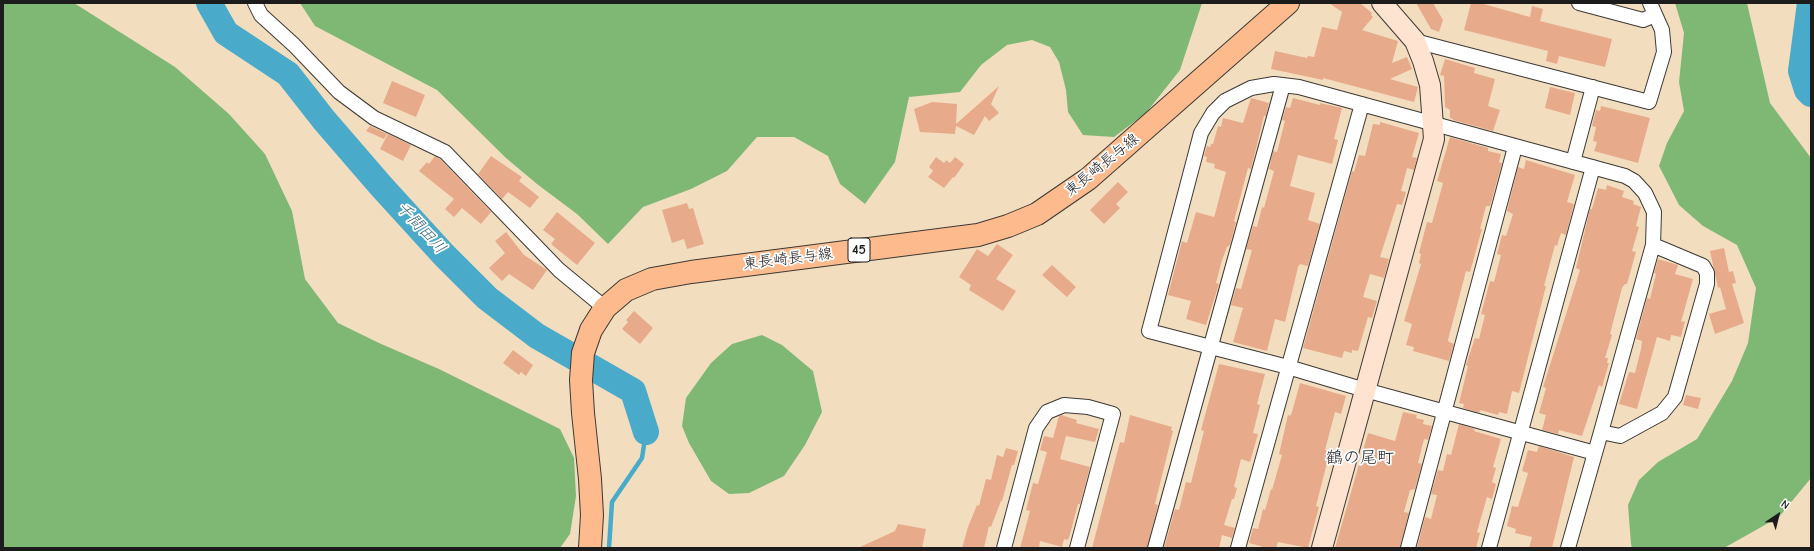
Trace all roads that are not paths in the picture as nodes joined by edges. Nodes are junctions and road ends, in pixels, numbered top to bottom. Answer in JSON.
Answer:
{"nodes":[{"id":1,"x":255,"y":3,"type":"edge"},
{"id":2,"x":1288,"y":3,"type":"edge"},
{"id":3,"x":1382,"y":3,"type":"edge"},
{"id":4,"x":1579,"y":3,"type":"edge"},
{"id":5,"x":1653,"y":9,"type":"edge"},
{"id":6,"x":1415,"y":41,"type":"junction"},
{"id":7,"x":1283,"y":85,"type":"junction"},
{"id":8,"x":1593,"y":87,"type":"junction"},
{"id":9,"x":1362,"y":104,"type":"junction"},
{"id":10,"x":1434,"y":123,"type":"junction"},
{"id":11,"x":1515,"y":147,"type":"junction"},
{"id":12,"x":1573,"y":162,"type":"junction"},
{"id":13,"x":1593,"y":167,"type":"junction"},
{"id":14,"x":1653,"y":245,"type":"junction"},
{"id":15,"x":605,"y":308,"type":"junction"},
{"id":16,"x":1210,"y":348,"type":"junction"},
{"id":17,"x":1288,"y":367,"type":"junction"},
{"id":18,"x":1365,"y":390,"type":"junction"},
{"id":19,"x":1444,"y":411,"type":"junction"},
{"id":20,"x":1601,"y":432,"type":"junction"},
{"id":21,"x":1521,"y":433,"type":"junction"},
{"id":22,"x":1595,"y":452,"type":"junction"},
{"id":23,"x":590,"y":548,"type":"edge"},
{"id":24,"x":1004,"y":548,"type":"edge"},
{"id":25,"x":1077,"y":548,"type":"edge"},
{"id":26,"x":1155,"y":548,"type":"edge"},
{"id":27,"x":1238,"y":548,"type":"edge"},
{"id":28,"x":1322,"y":548,"type":"edge"},
{"id":29,"x":1408,"y":548,"type":"edge"},
{"id":30,"x":1489,"y":548,"type":"edge"},
{"id":31,"x":1568,"y":548,"type":"edge"}],
"edges":[{"from":1,"to":15,"type":"street"},
{"from":2,"to":15,"type":"main road","name":"東長崎長与線","number":"45"},
{"from":3,"to":6,"type":"street"},
{"from":4,"to":5,"type":"street"},
{"from":5,"to":8,"type":"street"},
{"from":6,"to":8,"type":"street"},
{"from":6,"to":10,"type":"street"},
{"from":7,"to":9,"type":"street"},
{"from":7,"to":16,"type":"street"},
{"from":7,"to":16,"type":"street"},
{"from":8,"to":12,"type":"street"},
{"from":9,"to":10,"type":"street"},
{"from":9,"to":17,"type":"street"},
{"from":10,"to":11,"type":"street"},
{"from":10,"to":18,"type":"street"},
{"from":11,"to":12,"type":"street"},
{"from":11,"to":19,"type":"street"},
{"from":12,"to":13,"type":"street"},
{"from":13,"to":14,"type":"street"},
{"from":13,"to":21,"type":"street"},
{"from":14,"to":20,"type":"street"},
{"from":14,"to":20,"type":"street"},
{"from":15,"to":23,"type":"main road","name":"東長崎長与線","number":"45"},
{"from":16,"to":17,"type":"street"},
{"from":16,"to":26,"type":"street"},
{"from":17,"to":18,"type":"street"},
{"from":17,"to":27,"type":"street"},
{"from":18,"to":19,"type":"street"},
{"from":18,"to":28,"type":"street"},
{"from":19,"to":21,"type":"street"},
{"from":19,"to":29,"type":"street"},
{"from":20,"to":22,"type":"street"},
{"from":21,"to":22,"type":"street"},
{"from":21,"to":30,"type":"street"},
{"from":22,"to":31,"type":"street"},
{"from":24,"to":25,"type":"street"}]}
